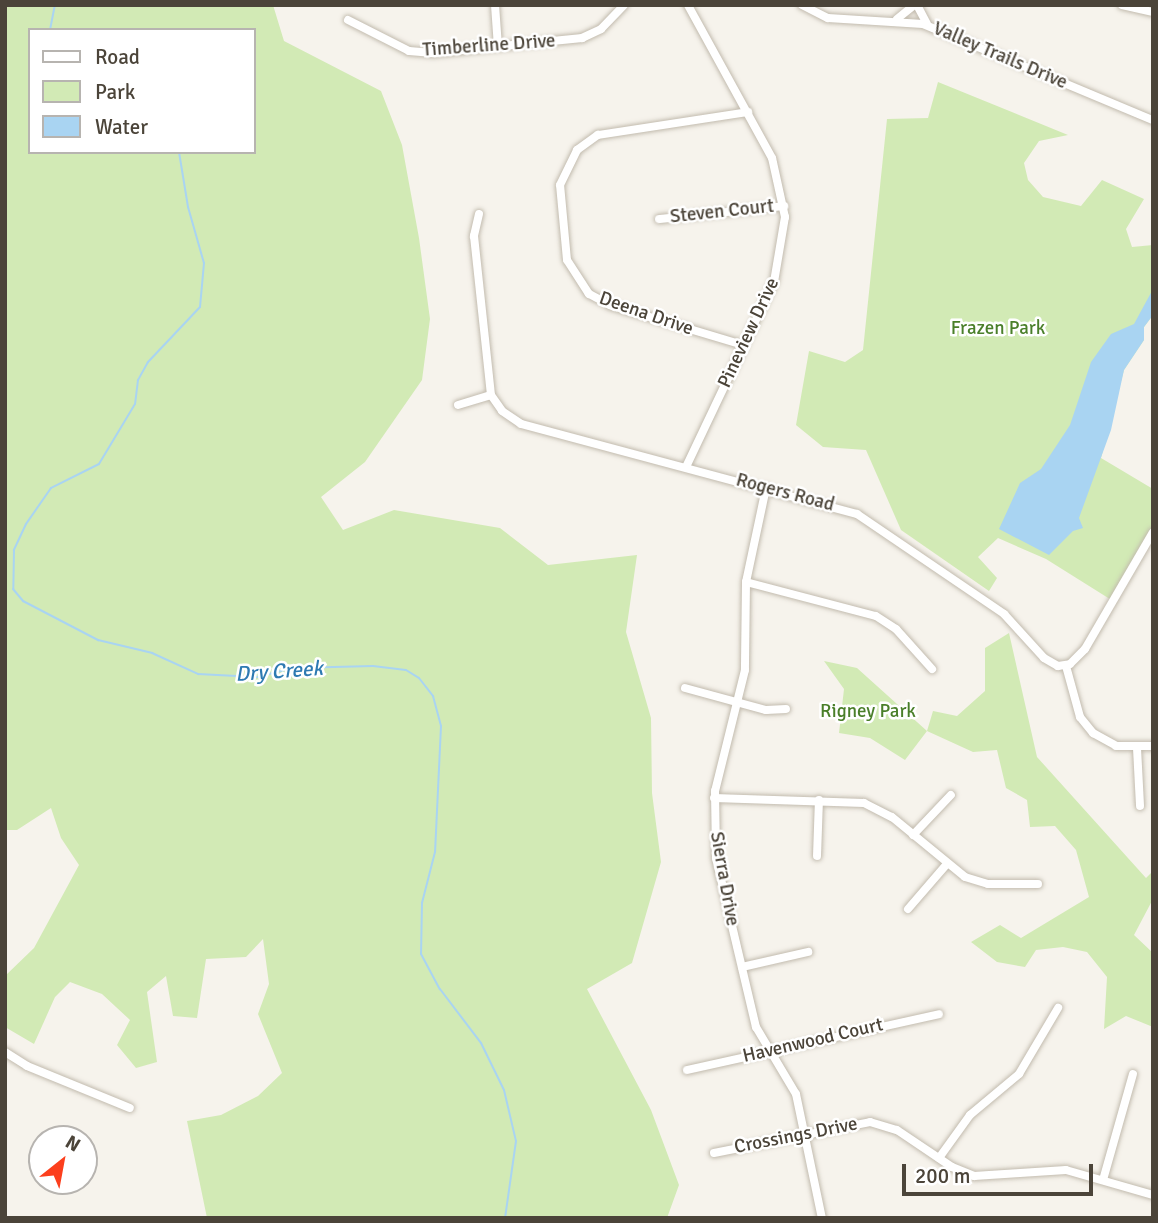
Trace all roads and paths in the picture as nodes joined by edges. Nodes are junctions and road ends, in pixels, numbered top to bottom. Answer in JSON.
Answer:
{"nodes":[{"id":1,"x":495,"y":5,"type":"edge"},
{"id":2,"x":624,"y":5,"type":"edge"},
{"id":3,"x":688,"y":5,"type":"edge"},
{"id":4,"x":802,"y":5,"type":"edge"},
{"id":5,"x":915,"y":5,"type":"edge"},
{"id":6,"x":1122,"y":5,"type":"edge"},
{"id":7,"x":1153,"y":12,"type":"edge"},
{"id":8,"x":897,"y":19,"type":"junction"},
{"id":9,"x":348,"y":20,"type":"dead end"},
{"id":10,"x":928,"y":26,"type":"junction"},
{"id":11,"x":498,"y":47,"type":"junction"},
{"id":12,"x":748,"y":112,"type":"junction"},
{"id":13,"x":1153,"y":120,"type":"edge"},
{"id":14,"x":784,"y":205,"type":"junction"},
{"id":15,"x":479,"y":214,"type":"dead end"},
{"id":16,"x":659,"y":219,"type":"dead end"},
{"id":17,"x":743,"y":345,"type":"junction"},
{"id":18,"x":491,"y":394,"type":"junction"},
{"id":19,"x":458,"y":405,"type":"dead end"},
{"id":20,"x":687,"y":467,"type":"junction"},
{"id":21,"x":766,"y":488,"type":"junction"},
{"id":22,"x":1153,"y":532,"type":"edge"},
{"id":23,"x":746,"y":582,"type":"junction"},
{"id":24,"x":1066,"y":666,"type":"junction"},
{"id":25,"x":932,"y":669,"type":"dead end"},
{"id":26,"x":685,"y":688,"type":"dead end"},
{"id":27,"x":736,"y":702,"type":"junction"},
{"id":28,"x":786,"y":709,"type":"dead end"},
{"id":29,"x":1153,"y":746,"type":"edge"},
{"id":30,"x":1137,"y":748,"type":"junction"},
{"id":31,"x":951,"y":795,"type":"dead end"},
{"id":32,"x":714,"y":798,"type":"junction"},
{"id":33,"x":819,"y":800,"type":"junction"},
{"id":34,"x":1140,"y":806,"type":"dead end"},
{"id":35,"x":913,"y":835,"type":"junction"},
{"id":36,"x":817,"y":856,"type":"dead end"},
{"id":37,"x":946,"y":865,"type":"junction"},
{"id":38,"x":1038,"y":884,"type":"dead end"},
{"id":39,"x":908,"y":909,"type":"dead end"},
{"id":40,"x":808,"y":952,"type":"dead end"},
{"id":41,"x":742,"y":967,"type":"junction"},
{"id":42,"x":1058,"y":1008,"type":"dead end"},
{"id":43,"x":939,"y":1014,"type":"dead end"},
{"id":44,"x":770,"y":1050,"type":"junction"},
{"id":45,"x":5,"y":1052,"type":"edge"},
{"id":46,"x":687,"y":1070,"type":"dead end"},
{"id":47,"x":1133,"y":1074,"type":"dead end"},
{"id":48,"x":130,"y":1108,"type":"dead end"},
{"id":49,"x":805,"y":1132,"type":"junction"},
{"id":50,"x":714,"y":1153,"type":"dead end"},
{"id":51,"x":939,"y":1158,"type":"junction"},
{"id":52,"x":1103,"y":1180,"type":"junction"},
{"id":53,"x":1153,"y":1195,"type":"edge"},
{"id":54,"x":821,"y":1218,"type":"edge"}],
"edges":[{"from":1,"to":11,"type":"street"},
{"from":2,"to":11,"type":"street","name":"Timberline Drive"},
{"from":3,"to":12,"type":"street","name":"Pineview Drive"},
{"from":4,"to":8,"type":"street","name":"Valley Trails Drive"},
{"from":5,"to":8,"type":"street"},
{"from":5,"to":10,"type":"street"},
{"from":6,"to":7,"type":"street"},
{"from":8,"to":10,"type":"street","name":"Valley Trails Drive"},
{"from":9,"to":11,"type":"street","name":"Timberline Drive"},
{"from":10,"to":13,"type":"street","name":"Valley Trails Drive"},
{"from":12,"to":14,"type":"street","name":"Pineview Drive"},
{"from":12,"to":17,"type":"street","name":"Deena Drive"},
{"from":14,"to":16,"type":"street","name":"Steven Court"},
{"from":14,"to":17,"type":"street","name":"Pineview Drive"},
{"from":15,"to":18,"type":"street"},
{"from":17,"to":20,"type":"street","name":"Pineview Drive"},
{"from":18,"to":19,"type":"street"},
{"from":18,"to":20,"type":"street","name":"Rogers Road"},
{"from":20,"to":21,"type":"street","name":"Rogers Road"},
{"from":21,"to":23,"type":"street","name":"Sierra Drive"},
{"from":21,"to":24,"type":"street","name":"Rogers Road"},
{"from":22,"to":24,"type":"street"},
{"from":23,"to":25,"type":"street"},
{"from":23,"to":27,"type":"street","name":"Sierra Drive"},
{"from":24,"to":30,"type":"street"},
{"from":26,"to":27,"type":"street"},
{"from":27,"to":28,"type":"street"},
{"from":27,"to":32,"type":"street","name":"Sierra Drive"},
{"from":29,"to":30,"type":"street"},
{"from":30,"to":34,"type":"street"},
{"from":31,"to":35,"type":"street"},
{"from":32,"to":33,"type":"street"},
{"from":32,"to":41,"type":"street","name":"Sierra Drive"},
{"from":33,"to":35,"type":"street"},
{"from":33,"to":36,"type":"street"},
{"from":35,"to":37,"type":"street"},
{"from":37,"to":38,"type":"street"},
{"from":37,"to":39,"type":"street"},
{"from":40,"to":41,"type":"street"},
{"from":41,"to":44,"type":"street","name":"Sierra Drive"},
{"from":42,"to":51,"type":"street"},
{"from":43,"to":44,"type":"street","name":"Havenwood Court"},
{"from":44,"to":46,"type":"street","name":"Havenwood Court"},
{"from":44,"to":49,"type":"street","name":"Sierra Drive"},
{"from":45,"to":48,"type":"street"},
{"from":47,"to":52,"type":"street"},
{"from":49,"to":50,"type":"street","name":"Crossings Drive"},
{"from":49,"to":51,"type":"street","name":"Crossings Drive"},
{"from":49,"to":54,"type":"street","name":"Sierra Drive"},
{"from":51,"to":52,"type":"street","name":"Crossings Drive"},
{"from":52,"to":53,"type":"street","name":"Crossings Drive"}]}
